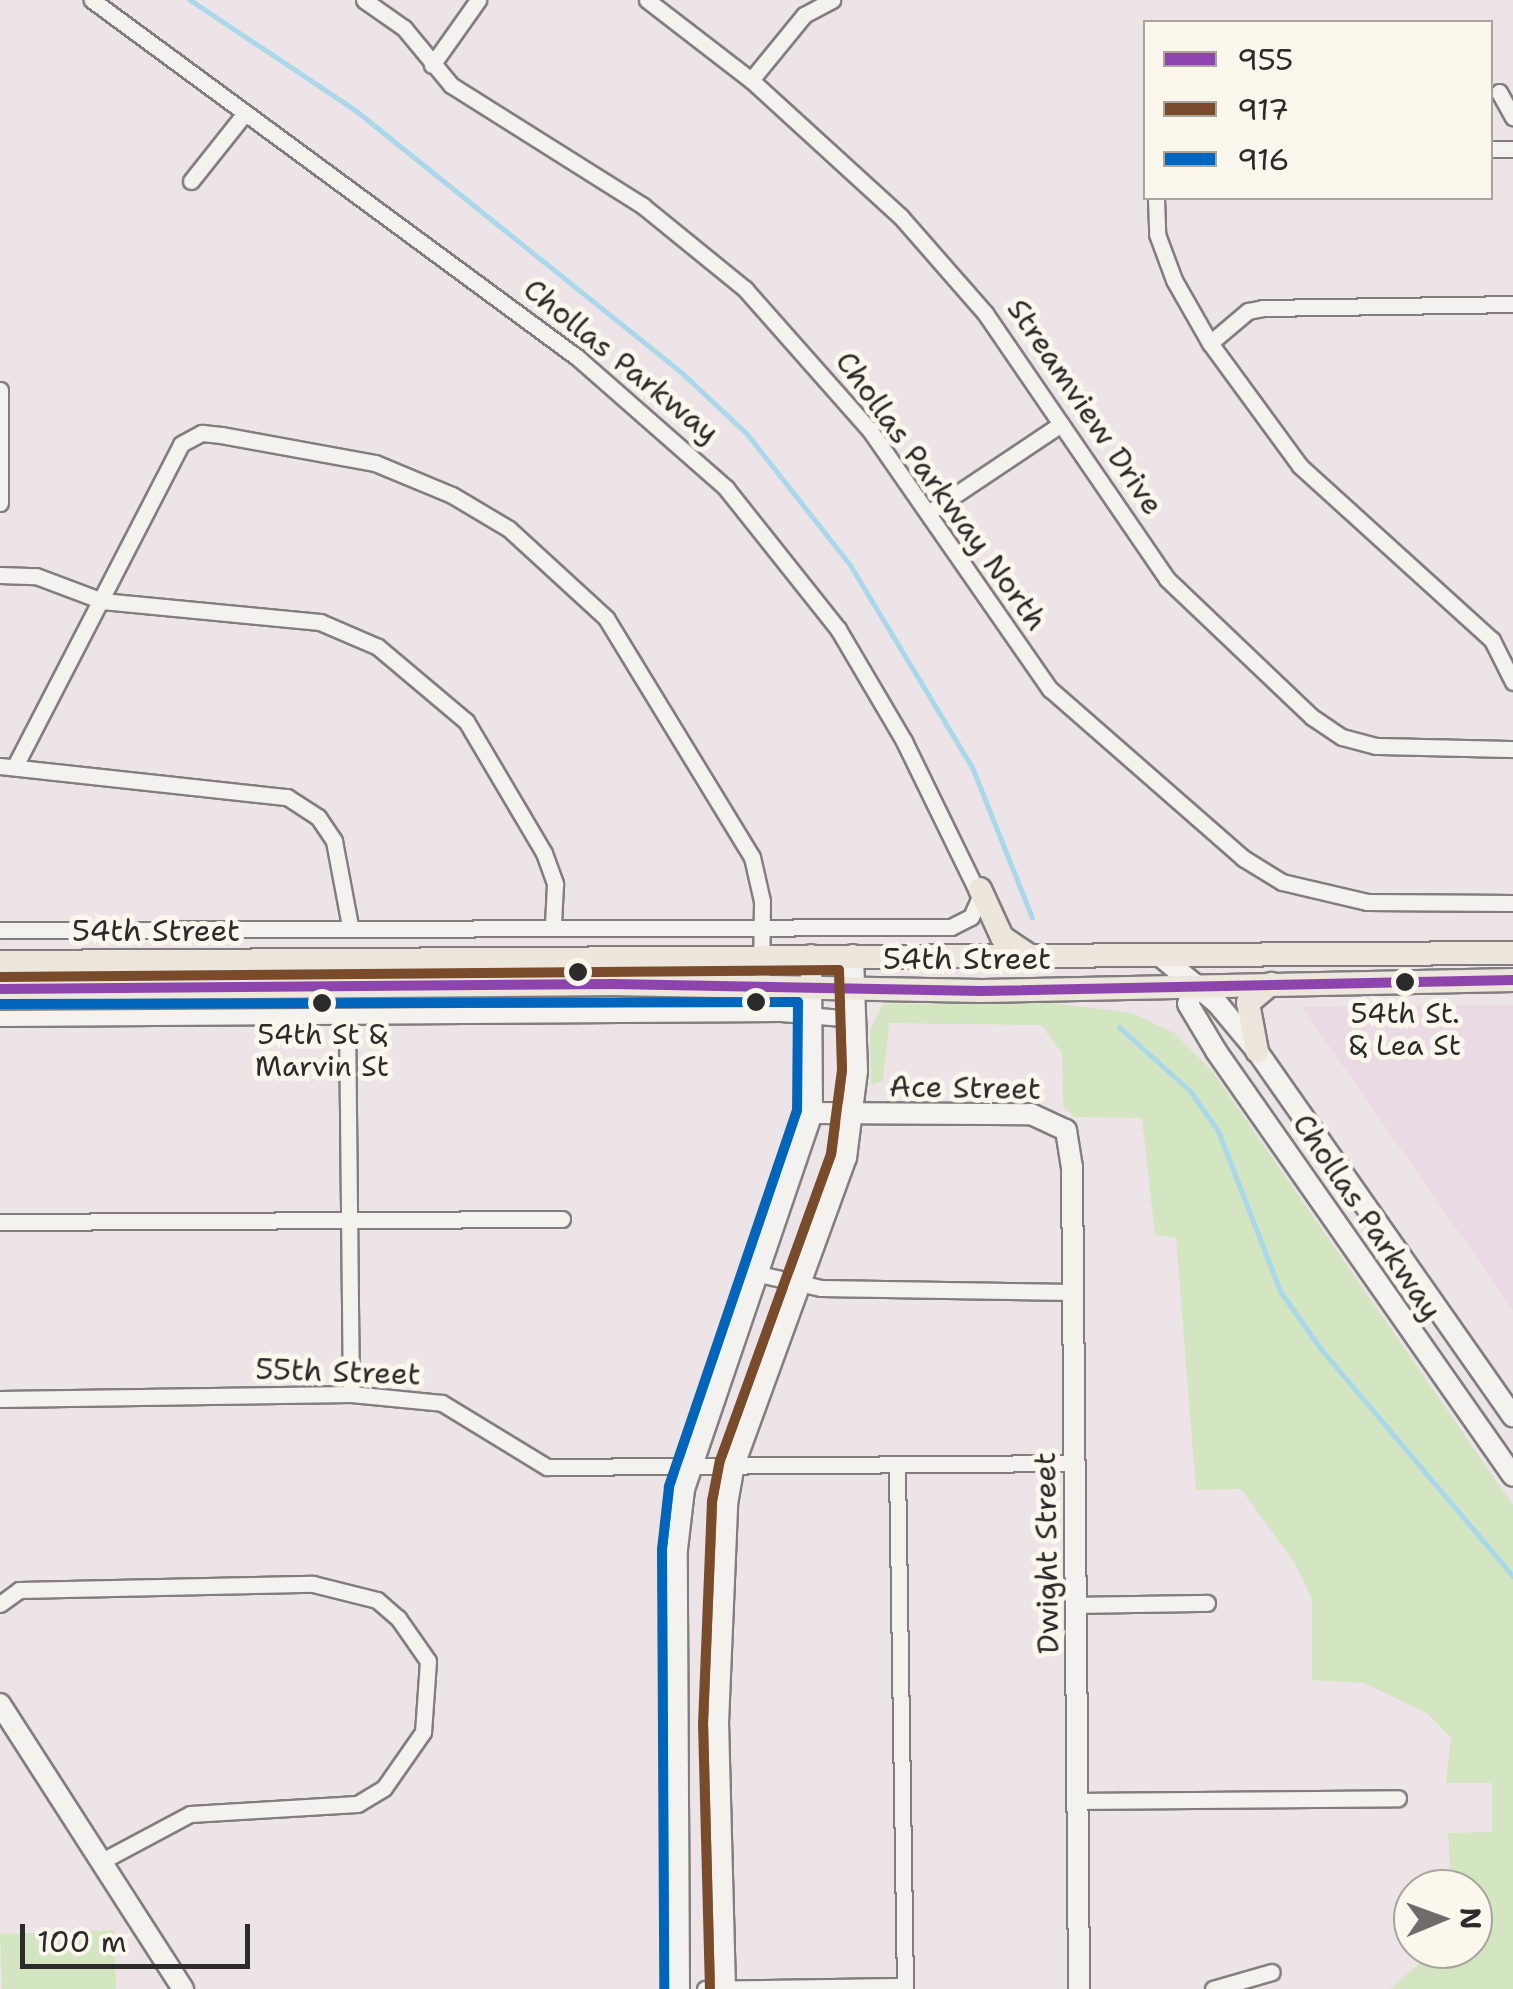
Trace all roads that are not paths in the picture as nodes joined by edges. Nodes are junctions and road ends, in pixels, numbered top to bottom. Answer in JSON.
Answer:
{"nodes":[{"id":1,"x":92,"y":0,"type":"edge"},
{"id":2,"x":364,"y":0,"type":"edge"},
{"id":3,"x":478,"y":0,"type":"edge"},
{"id":4,"x":647,"y":0,"type":"edge"},
{"id":5,"x":832,"y":0,"type":"edge"},
{"id":6,"x":432,"y":65,"type":"junction"},
{"id":7,"x":752,"y":80,"type":"junction"},
{"id":8,"x":1500,"y":92,"type":"dead end"},
{"id":9,"x":245,"y":112,"type":"junction"},
{"id":10,"x":1513,"y":117,"type":"edge"},
{"id":11,"x":191,"y":181,"type":"dead end"},
{"id":12,"x":1156,"y":200,"type":"edge"},
{"id":13,"x":1513,"y":304,"type":"edge"},
{"id":14,"x":1210,"y":343,"type":"junction"},
{"id":15,"x":0,"y":390,"type":"edge"},
{"id":16,"x":1062,"y":424,"type":"junction"},
{"id":17,"x":0,"y":503,"type":"edge"},
{"id":18,"x":928,"y":514,"type":"junction"},
{"id":19,"x":0,"y":574,"type":"edge"},
{"id":20,"x":102,"y":600,"type":"junction"},
{"id":21,"x":1513,"y":682,"type":"edge"},
{"id":22,"x":1513,"y":749,"type":"edge"},
{"id":23,"x":8,"y":766,"type":"edge"},
{"id":24,"x":980,"y":889,"type":"junction"},
{"id":25,"x":1513,"y":903,"type":"edge"},
{"id":26,"x":554,"y":925,"type":"junction"},
{"id":27,"x":350,"y":926,"type":"junction"},
{"id":28,"x":762,"y":928,"type":"junction"},
{"id":29,"x":0,"y":930,"type":"edge"},
{"id":30,"x":1513,"y":953,"type":"edge"},
{"id":31,"x":1027,"y":954,"type":"junction"},
{"id":32,"x":1158,"y":954,"type":"junction"},
{"id":33,"x":811,"y":955,"type":"junction"},
{"id":34,"x":853,"y":955,"type":"junction"},
{"id":35,"x":761,"y":956,"type":"junction"},
{"id":36,"x":0,"y":962,"type":"edge"},
{"id":37,"x":1513,"y":980,"type":"edge"},
{"id":38,"x":1276,"y":982,"type":"junction"},
{"id":39,"x":1194,"y":984,"type":"junction"},
{"id":40,"x":760,"y":987,"type":"junction"},
{"id":41,"x":814,"y":988,"type":"junction"},
{"id":42,"x":854,"y":989,"type":"junction"},
{"id":43,"x":0,"y":990,"type":"edge"},
{"id":44,"x":347,"y":1017,"type":"junction"},
{"id":45,"x":0,"y":1018,"type":"edge"},
{"id":46,"x":814,"y":1018,"type":"junction"},
{"id":47,"x":855,"y":1019,"type":"junction"},
{"id":48,"x":1257,"y":1051,"type":"junction"},
{"id":49,"x":812,"y":1113,"type":"junction"},
{"id":50,"x":853,"y":1116,"type":"junction"},
{"id":51,"x":1057,"y":1121,"type":"joint"},
{"id":52,"x":562,"y":1219,"type":"dead end"},
{"id":53,"x":0,"y":1222,"type":"edge"},
{"id":54,"x":348,"y":1222,"type":"junction"},
{"id":55,"x":759,"y":1274,"type":"junction"},
{"id":56,"x":802,"y":1286,"type":"junction"},
{"id":57,"x":1072,"y":1292,"type":"junction"},
{"id":58,"x":351,"y":1394,"type":"junction"},
{"id":59,"x":0,"y":1399,"type":"edge"},
{"id":60,"x":1513,"y":1416,"type":"edge"},
{"id":61,"x":1076,"y":1464,"type":"junction"},
{"id":62,"x":689,"y":1465,"type":"junction"},
{"id":63,"x":734,"y":1465,"type":"junction"},
{"id":64,"x":897,"y":1466,"type":"junction"},
{"id":65,"x":1513,"y":1476,"type":"edge"},
{"id":66,"x":1207,"y":1603,"type":"dead end"},
{"id":67,"x":0,"y":1604,"type":"edge"},
{"id":68,"x":1078,"y":1605,"type":"junction"},
{"id":69,"x":0,"y":1704,"type":"edge"},
{"id":70,"x":1398,"y":1798,"type":"dead end"},
{"id":71,"x":1081,"y":1800,"type":"junction"},
{"id":72,"x":104,"y":1860,"type":"junction"},
{"id":73,"x":1272,"y":1972,"type":"dead end"},
{"id":74,"x":905,"y":1987,"type":"edge"},
{"id":75,"x":182,"y":1989,"type":"edge"},
{"id":76,"x":679,"y":1989,"type":"edge"},
{"id":77,"x":705,"y":1989,"type":"edge"},
{"id":78,"x":724,"y":1989,"type":"edge"},
{"id":79,"x":1079,"y":1989,"type":"edge"},
{"id":80,"x":1213,"y":1989,"type":"edge"}],
"edges":[{"from":1,"to":9,"type":"street","name":"Chollas Parkway"},
{"from":2,"to":6,"type":"street","name":"Chollas Parkway North"},
{"from":3,"to":6,"type":"street"},
{"from":4,"to":7,"type":"street","name":"Streamview Drive"},
{"from":5,"to":7,"type":"street"},
{"from":6,"to":18,"type":"street","name":"Chollas Parkway North"},
{"from":7,"to":16,"type":"street","name":"Streamview Drive"},
{"from":8,"to":10,"type":"street"},
{"from":9,"to":11,"type":"street"},
{"from":9,"to":24,"type":"street","name":"Chollas Parkway"},
{"from":12,"to":14,"type":"street"},
{"from":13,"to":14,"type":"street"},
{"from":14,"to":21,"type":"street"},
{"from":15,"to":17,"type":"street"},
{"from":16,"to":18,"type":"street"},
{"from":16,"to":22,"type":"street","name":"Streamview Drive"},
{"from":18,"to":25,"type":"street","name":"Chollas Parkway North"},
{"from":19,"to":20,"type":"street"},
{"from":20,"to":23,"type":"street"},
{"from":20,"to":26,"type":"street"},
{"from":20,"to":28,"type":"street"},
{"from":23,"to":27,"type":"street"},
{"from":24,"to":28,"type":"street"},
{"from":24,"to":31,"type":"main road"},
{"from":26,"to":27,"type":"street"},
{"from":26,"to":28,"type":"street"},
{"from":27,"to":29,"type":"street"},
{"from":28,"to":35,"type":"street"},
{"from":30,"to":32,"type":"main road","name":"54th Street"},
{"from":31,"to":32,"type":"main road","name":"54th Street"},
{"from":31,"to":34,"type":"main road","name":"54th Street"},
{"from":32,"to":39,"type":"main road","name":"Chollas Parkway"},
{"from":33,"to":34,"type":"main road","name":"54th Street"},
{"from":33,"to":35,"type":"main road","name":"54th Street"},
{"from":33,"to":41,"type":"main road"},
{"from":34,"to":42,"type":"main road"},
{"from":35,"to":36,"type":"main road","name":"54th Street"},
{"from":35,"to":40,"type":"street"},
{"from":37,"to":38,"type":"main road","name":"54th Street"},
{"from":38,"to":39,"type":"main road","name":"54th Street"},
{"from":38,"to":48,"type":"main road"},
{"from":39,"to":42,"type":"main road","name":"54th Street"},
{"from":39,"to":48,"type":"main road","name":"Chollas Parkway"},
{"from":39,"to":65,"type":"main road","name":"Chollas Parkway"},
{"from":40,"to":41,"type":"main road","name":"54th Street"},
{"from":40,"to":43,"type":"main road","name":"54th Street"},
{"from":41,"to":42,"type":"main road","name":"54th Street"},
{"from":41,"to":46,"type":"main road"},
{"from":42,"to":47,"type":"main road"},
{"from":44,"to":45,"type":"street"},
{"from":44,"to":46,"type":"street"},
{"from":44,"to":54,"type":"street"},
{"from":46,"to":47,"type":"street"},
{"from":46,"to":49,"type":"main road"},
{"from":47,"to":50,"type":"main road"},
{"from":48,"to":60,"type":"main road","name":"Chollas Parkway"},
{"from":49,"to":50,"type":"main road","name":"Ace Street"},
{"from":49,"to":55,"type":"main road"},
{"from":50,"to":51,"type":"main road","name":"Ace Street"},
{"from":50,"to":56,"type":"main road"},
{"from":51,"to":57,"type":"main road","name":"Dwight Street"},
{"from":52,"to":54,"type":"street"},
{"from":53,"to":54,"type":"street"},
{"from":54,"to":58,"type":"street"},
{"from":55,"to":56,"type":"street"},
{"from":55,"to":62,"type":"main road"},
{"from":56,"to":57,"type":"street"},
{"from":56,"to":63,"type":"main road"},
{"from":57,"to":61,"type":"main road","name":"Dwight Street"},
{"from":58,"to":59,"type":"street","name":"55th Street"},
{"from":58,"to":62,"type":"street","name":"55th Street"},
{"from":61,"to":64,"type":"street","name":"55th Street"},
{"from":61,"to":68,"type":"main road","name":"Dwight Street"},
{"from":62,"to":63,"type":"street","name":"55th Street"},
{"from":62,"to":76,"type":"main road"},
{"from":63,"to":64,"type":"street","name":"55th Street"},
{"from":63,"to":78,"type":"main road"},
{"from":64,"to":74,"type":"street"},
{"from":66,"to":68,"type":"street"},
{"from":67,"to":72,"type":"street"},
{"from":68,"to":71,"type":"main road","name":"Dwight Street"},
{"from":69,"to":72,"type":"main road"},
{"from":70,"to":71,"type":"street"},
{"from":71,"to":79,"type":"main road","name":"Dwight Street"},
{"from":72,"to":75,"type":"main road"},
{"from":73,"to":80,"type":"street"},
{"from":74,"to":78,"type":"street"},
{"from":77,"to":78,"type":"street"}]}
